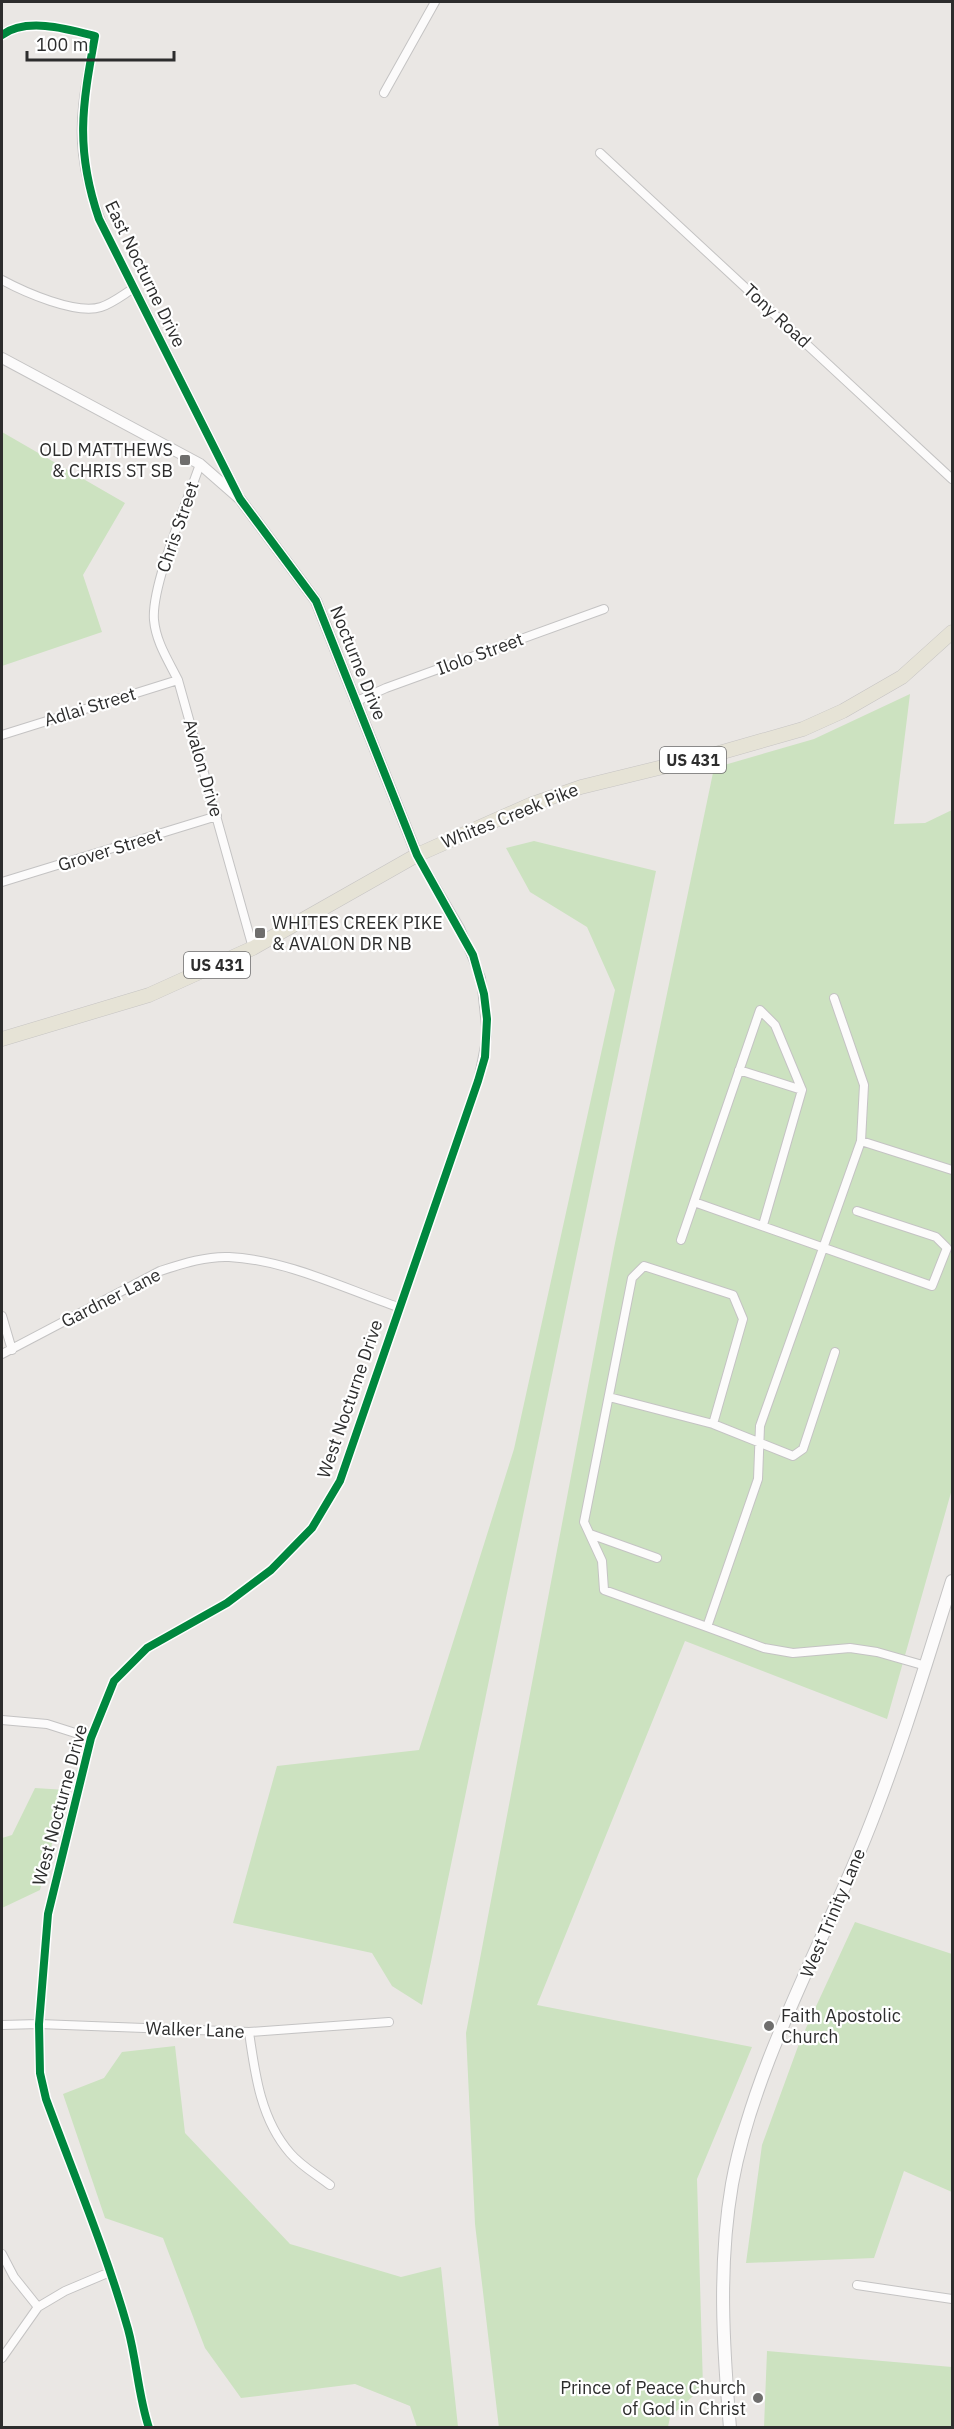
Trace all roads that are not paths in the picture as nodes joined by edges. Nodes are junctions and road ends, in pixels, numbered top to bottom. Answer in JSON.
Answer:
{"nodes":[{"id":1,"x":435,"y":2,"type":"edge"},
{"id":2,"x":2,"y":35,"type":"edge"},
{"id":3,"x":384,"y":93,"type":"dead end"},
{"id":4,"x":600,"y":153,"type":"dead end"},
{"id":5,"x":2,"y":280,"type":"edge"},
{"id":6,"x":135,"y":288,"type":"junction"},
{"id":7,"x":2,"y":358,"type":"edge"},
{"id":8,"x":200,"y":464,"type":"junction"},
{"id":9,"x":952,"y":479,"type":"edge"},
{"id":10,"x":240,"y":499,"type":"junction"},
{"id":11,"x":157,"y":590,"type":"joint"},
{"id":12,"x":604,"y":609,"type":"dead end"},
{"id":13,"x":952,"y":632,"type":"edge"},
{"id":14,"x":178,"y":680,"type":"junction"},
{"id":15,"x":357,"y":701,"type":"junction"},
{"id":16,"x":2,"y":735,"type":"edge"},
{"id":17,"x":217,"y":816,"type":"junction"},
{"id":18,"x":417,"y":855,"type":"junction"},
{"id":19,"x":2,"y":882,"type":"edge"},
{"id":20,"x":254,"y":948,"type":"junction"},
{"id":21,"x":834,"y":998,"type":"dead end"},
{"id":22,"x":2,"y":1039,"type":"edge"},
{"id":23,"x":739,"y":1070,"type":"junction"},
{"id":24,"x":802,"y":1090,"type":"junction"},
{"id":25,"x":861,"y":1141,"type":"junction"},
{"id":26,"x":952,"y":1170,"type":"edge"},
{"id":27,"x":694,"y":1202,"type":"junction"},
{"id":28,"x":857,"y":1211,"type":"dead end"},
{"id":29,"x":763,"y":1226,"type":"junction"},
{"id":30,"x":681,"y":1240,"type":"dead end"},
{"id":31,"x":824,"y":1246,"type":"junction"},
{"id":32,"x":950,"y":1249,"type":"edge"},
{"id":33,"x":398,"y":1307,"type":"junction"},
{"id":34,"x":2,"y":1316,"type":"edge"},
{"id":35,"x":12,"y":1350,"type":"junction"},
{"id":36,"x":834,"y":1352,"type":"dead end"},
{"id":37,"x":2,"y":1354,"type":"edge"},
{"id":38,"x":609,"y":1397,"type":"junction"},
{"id":39,"x":713,"y":1424,"type":"junction"},
{"id":40,"x":759,"y":1441,"type":"junction"},
{"id":41,"x":590,"y":1534,"type":"junction"},
{"id":42,"x":657,"y":1558,"type":"dead end"},
{"id":43,"x":952,"y":1581,"type":"edge"},
{"id":44,"x":707,"y":1627,"type":"junction"},
{"id":45,"x":926,"y":1666,"type":"junction"},
{"id":46,"x":2,"y":1720,"type":"edge"},
{"id":47,"x":91,"y":1738,"type":"junction"},
{"id":48,"x":388,"y":2022,"type":"dead end"},
{"id":49,"x":39,"y":2024,"type":"junction"},
{"id":50,"x":2,"y":2025,"type":"edge"},
{"id":51,"x":249,"y":2032,"type":"junction"},
{"id":52,"x":330,"y":2186,"type":"dead end"},
{"id":53,"x":2,"y":2254,"type":"edge"},
{"id":54,"x":110,"y":2272,"type":"junction"},
{"id":55,"x":857,"y":2285,"type":"dead end"},
{"id":56,"x":952,"y":2299,"type":"edge"},
{"id":57,"x":38,"y":2307,"type":"junction"},
{"id":58,"x":2,"y":2358,"type":"edge"},
{"id":59,"x":149,"y":2427,"type":"edge"},
{"id":60,"x":730,"y":2427,"type":"edge"}],
"edges":[{"from":1,"to":3,"type":"street"},
{"from":2,"to":6,"type":"street","name":"East Nocturne Drive"},
{"from":4,"to":9,"type":"street","name":"Tony Road"},
{"from":5,"to":6,"type":"street","name":"East Nocturne Drive"},
{"from":6,"to":10,"type":"street","name":"East Nocturne Drive"},
{"from":7,"to":8,"type":"street","name":"Nocturne Drive"},
{"from":8,"to":10,"type":"street","name":"Nocturne Drive"},
{"from":8,"to":11,"type":"street","name":"Chris Street"},
{"from":10,"to":15,"type":"street","name":"Nocturne Drive"},
{"from":11,"to":14,"type":"street","name":"Avalon Drive"},
{"from":12,"to":15,"type":"street","name":"Ilolo Street"},
{"from":13,"to":18,"type":"main road","name":"Whites Creek Pike","number":"US 431"},
{"from":14,"to":16,"type":"street","name":"Adlai Street"},
{"from":14,"to":17,"type":"street","name":"Avalon Drive"},
{"from":15,"to":18,"type":"street","name":"Nocturne Drive"},
{"from":17,"to":19,"type":"street","name":"Grover Street"},
{"from":17,"to":20,"type":"street","name":"Avalon Drive"},
{"from":18,"to":20,"type":"main road","name":"Whites Creek Pike","number":"US 431"},
{"from":18,"to":33,"type":"street","name":"West Nocturne Drive"},
{"from":20,"to":22,"type":"main road","name":"Whites Creek Pike","number":"US 431"},
{"from":21,"to":25,"type":"street"},
{"from":23,"to":24,"type":"street"},
{"from":23,"to":24,"type":"street"},
{"from":23,"to":27,"type":"street"},
{"from":24,"to":29,"type":"street"},
{"from":25,"to":26,"type":"street"},
{"from":25,"to":31,"type":"street"},
{"from":27,"to":29,"type":"street"},
{"from":27,"to":30,"type":"street"},
{"from":28,"to":32,"type":"street"},
{"from":29,"to":31,"type":"street"},
{"from":31,"to":32,"type":"street"},
{"from":31,"to":40,"type":"street"},
{"from":33,"to":35,"type":"street","name":"Gardner Lane"},
{"from":33,"to":47,"type":"street","name":"West Nocturne Drive"},
{"from":34,"to":35,"type":"street"},
{"from":35,"to":37,"type":"street","name":"Gardner Lane"},
{"from":36,"to":40,"type":"street"},
{"from":38,"to":39,"type":"street"},
{"from":38,"to":39,"type":"street"},
{"from":38,"to":41,"type":"street"},
{"from":39,"to":40,"type":"street"},
{"from":40,"to":44,"type":"street"},
{"from":41,"to":42,"type":"street"},
{"from":41,"to":44,"type":"street"},
{"from":43,"to":45,"type":"main road","name":"West Trinity Lane"},
{"from":44,"to":45,"type":"street"},
{"from":45,"to":60,"type":"main road","name":"West Trinity Lane"},
{"from":46,"to":47,"type":"street"},
{"from":47,"to":49,"type":"street","name":"West Nocturne Drive"},
{"from":48,"to":51,"type":"street","name":"Walker Lane"},
{"from":49,"to":50,"type":"street","name":"Walker Lane"},
{"from":49,"to":51,"type":"street","name":"Walker Lane"},
{"from":49,"to":54,"type":"street","name":"West Nocturne Drive"},
{"from":51,"to":52,"type":"street"},
{"from":53,"to":57,"type":"street"},
{"from":54,"to":57,"type":"street"},
{"from":54,"to":59,"type":"street","name":"West Nocturne Drive"},
{"from":55,"to":56,"type":"street"},
{"from":57,"to":58,"type":"street"}]}
